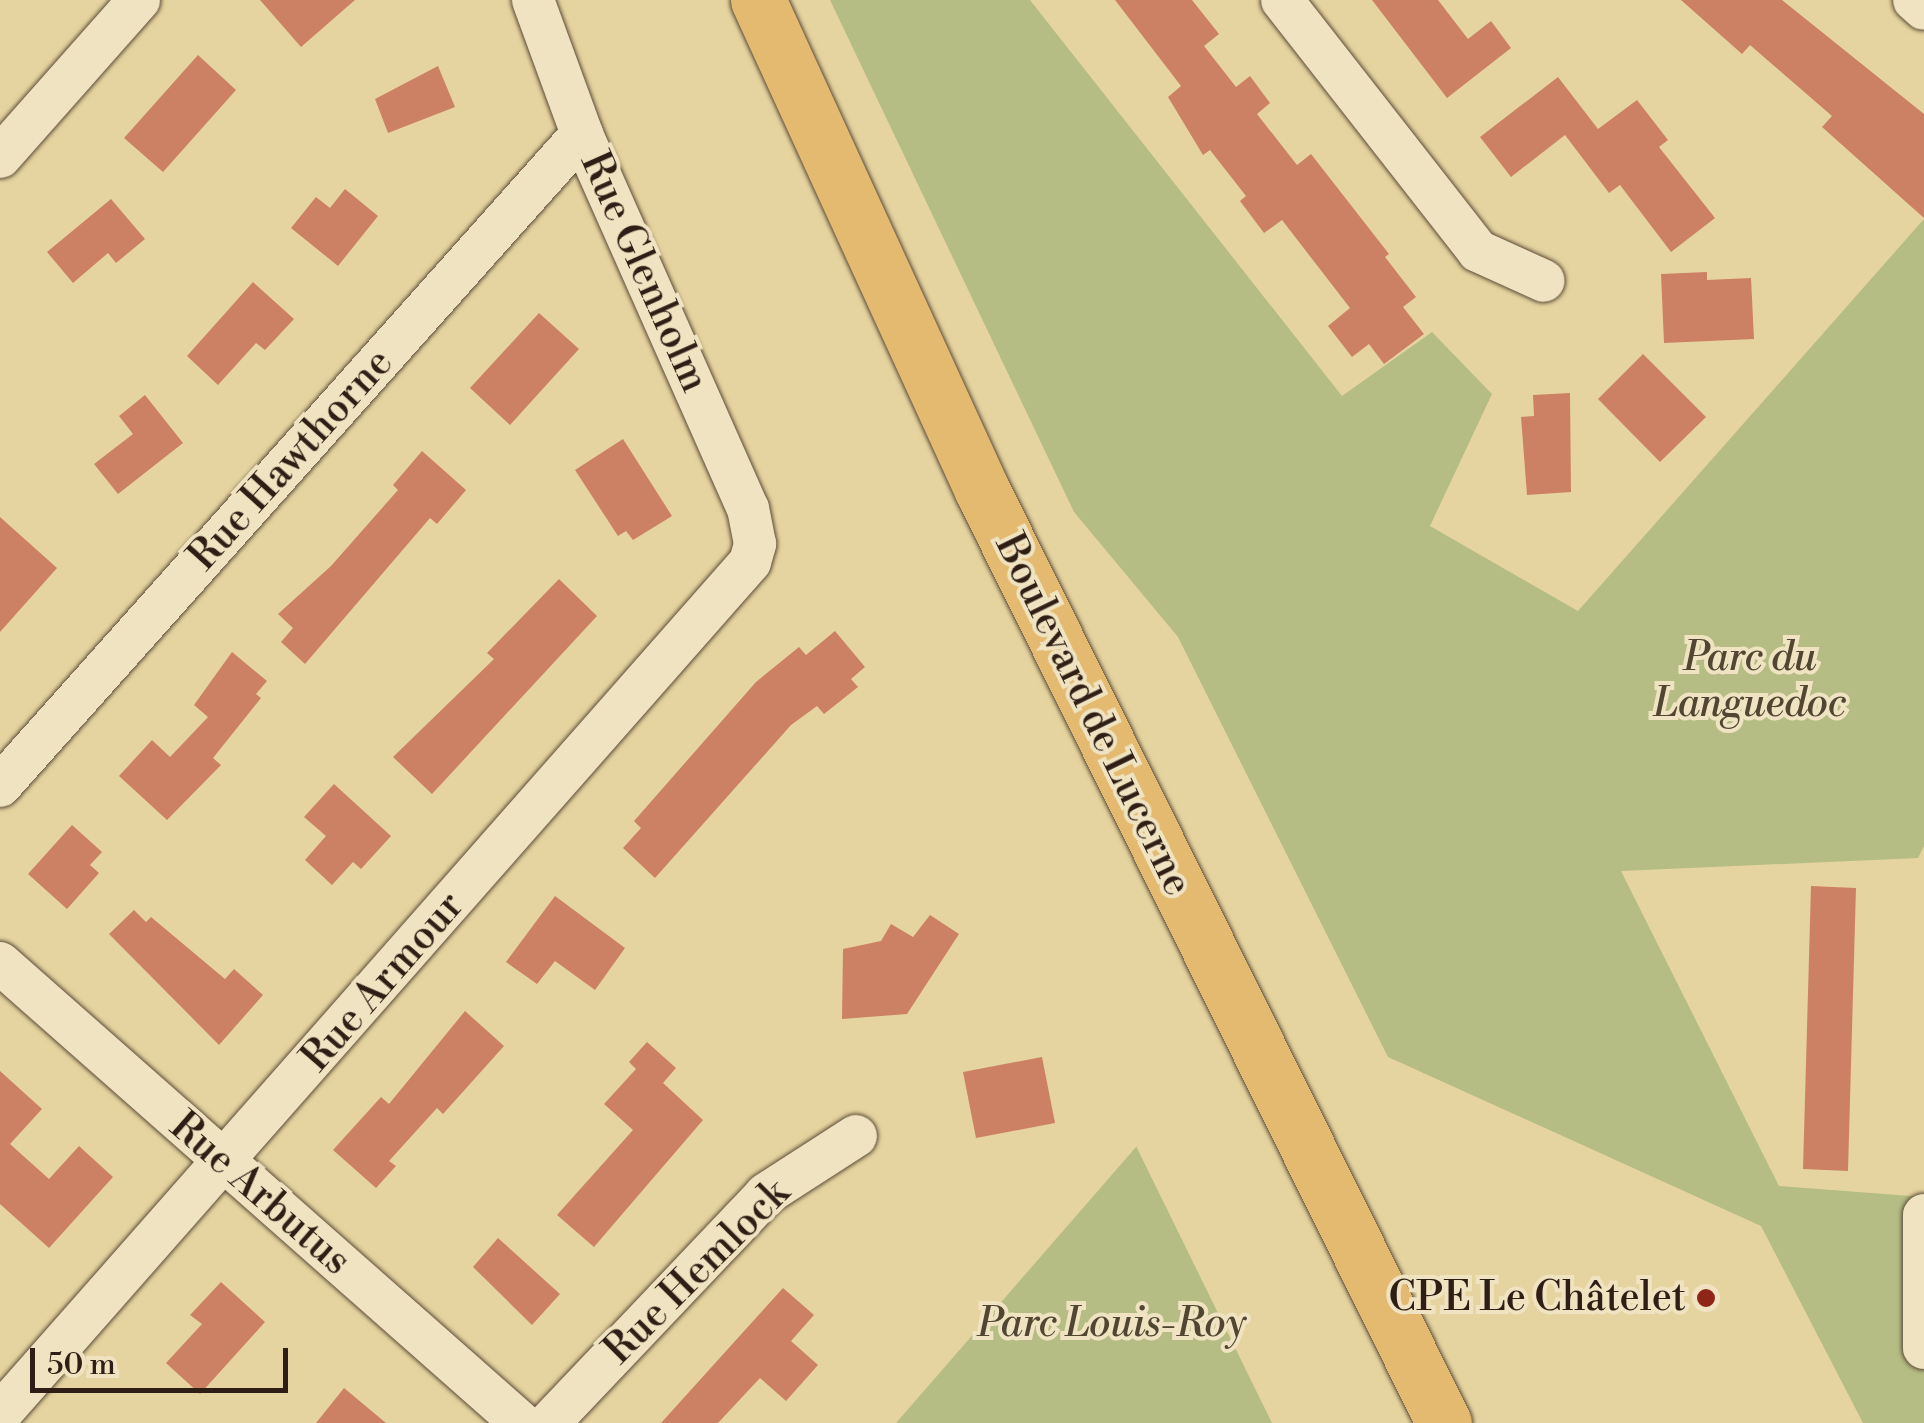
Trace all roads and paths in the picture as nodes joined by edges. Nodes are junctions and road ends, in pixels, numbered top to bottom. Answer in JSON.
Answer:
{"nodes":[{"id":1,"x":139,"y":0,"type":"edge"},
{"id":2,"x":533,"y":0,"type":"edge"},
{"id":3,"x":758,"y":0,"type":"edge"},
{"id":4,"x":1282,"y":0,"type":"edge"},
{"id":5,"x":1914,"y":0,"type":"edge"},
{"id":6,"x":1924,"y":9,"type":"edge"},
{"id":7,"x":582,"y":134,"type":"junction"},
{"id":8,"x":0,"y":157,"type":"edge"},
{"id":9,"x":1544,"y":281,"type":"dead end"},
{"id":10,"x":756,"y":544,"type":"joint"},
{"id":11,"x":0,"y":786,"type":"edge"},
{"id":12,"x":0,"y":964,"type":"edge"},
{"id":13,"x":856,"y":1136,"type":"dead end"},
{"id":14,"x":224,"y":1163,"type":"junction"},
{"id":15,"x":1924,"y":1215,"type":"edge"},
{"id":16,"x":1924,"y":1348,"type":"edge"},
{"id":17,"x":0,"y":1414,"type":"edge"},
{"id":18,"x":522,"y":1423,"type":"edge"},
{"id":19,"x":549,"y":1423,"type":"edge"},
{"id":20,"x":1444,"y":1423,"type":"edge"}],
"edges":[{"from":1,"to":8,"type":"street"},
{"from":2,"to":7,"type":"street","name":"Rue Glenholm"},
{"from":3,"to":20,"type":"main road","name":"Boulevard de Lucerne"},
{"from":4,"to":9,"type":"street"},
{"from":5,"to":6,"type":"street"},
{"from":7,"to":10,"type":"street","name":"Rue Glenholm"},
{"from":7,"to":11,"type":"street","name":"Rue Hawthorne"},
{"from":10,"to":14,"type":"street","name":"Rue Armour"},
{"from":12,"to":14,"type":"street","name":"Rue Arbutus"},
{"from":13,"to":19,"type":"street","name":"Rue Hemlock"},
{"from":14,"to":17,"type":"street","name":"Rue Armour"},
{"from":14,"to":18,"type":"street","name":"Rue Arbutus"},
{"from":15,"to":16,"type":"street"}]}
